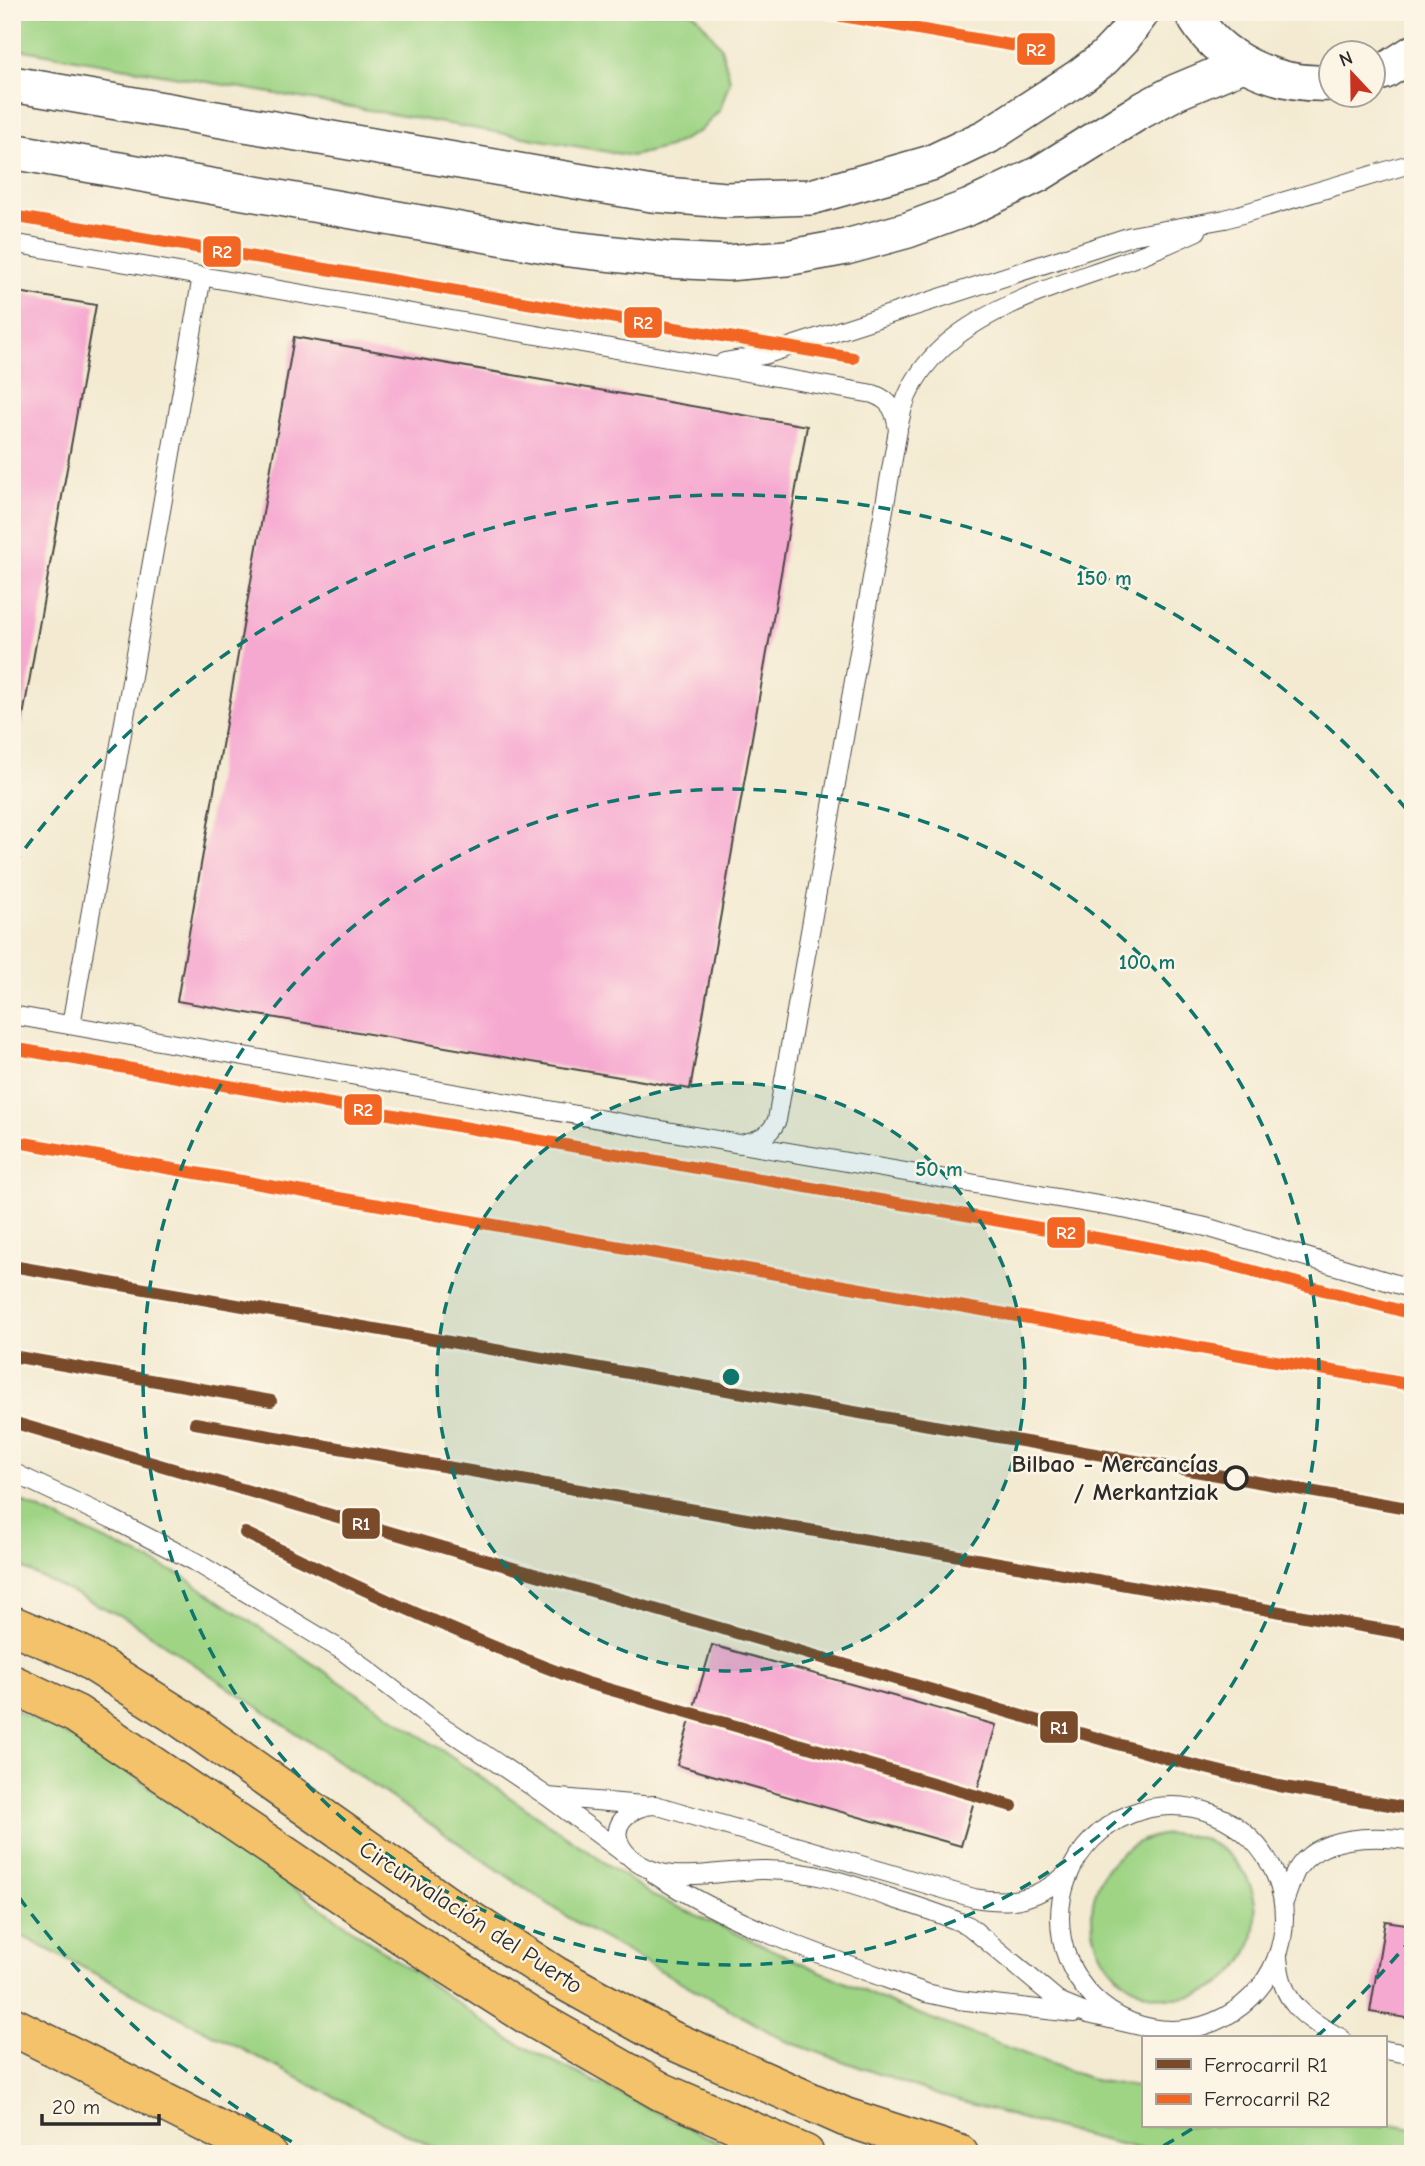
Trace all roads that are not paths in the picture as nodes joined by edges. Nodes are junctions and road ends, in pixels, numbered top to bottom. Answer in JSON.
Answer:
{"nodes":[{"id":1,"x":1142,"y":12,"type":"edge"},
{"id":2,"x":1192,"y":12,"type":"edge"},
{"id":3,"x":1413,"y":53,"type":"edge"},
{"id":4,"x":1243,"y":64,"type":"junction"},
{"id":5,"x":1386,"y":70,"type":"edge"},
{"id":6,"x":12,"y":84,"type":"edge"},
{"id":7,"x":1316,"y":84,"type":"edge"},
{"id":8,"x":12,"y":151,"type":"edge"},
{"id":9,"x":1413,"y":163,"type":"edge"},
{"id":10,"x":1225,"y":219,"type":"junction"},
{"id":11,"x":12,"y":243,"type":"edge"},
{"id":12,"x":202,"y":276,"type":"junction"},
{"id":13,"x":693,"y":362,"type":"junction"},
{"id":14,"x":898,"y":430,"type":"junction"},
{"id":15,"x":12,"y":1015,"type":"edge"},
{"id":16,"x":71,"y":1025,"type":"junction"},
{"id":17,"x":740,"y":1144,"type":"junction"},
{"id":18,"x":1413,"y":1289,"type":"edge"},
{"id":19,"x":12,"y":1472,"type":"edge"},
{"id":20,"x":12,"y":1625,"type":"edge"},
{"id":21,"x":12,"y":1684,"type":"edge"},
{"id":22,"x":548,"y":1797,"type":"junction"},
{"id":23,"x":643,"y":1805,"type":"junction"},
{"id":24,"x":1410,"y":1841,"type":"edge"},
{"id":25,"x":633,"y":1860,"type":"junction"},
{"id":26,"x":1069,"y":1872,"type":"junction"},
{"id":27,"x":1284,"y":1902,"type":"junction"},
{"id":28,"x":1278,"y":1957,"type":"junction"},
{"id":29,"x":1088,"y":2014,"type":"junction"},
{"id":30,"x":12,"y":2026,"type":"edge"},
{"id":31,"x":1140,"y":2026,"type":"junction"},
{"id":32,"x":1173,"y":2031,"type":"junction"},
{"id":33,"x":1202,"y":2036,"type":"edge"},
{"id":34,"x":1337,"y":2036,"type":"edge"},
{"id":35,"x":1386,"y":2050,"type":"edge"},
{"id":36,"x":1413,"y":2054,"type":"edge"},
{"id":37,"x":267,"y":2154,"type":"edge"},
{"id":38,"x":805,"y":2154,"type":"edge"},
{"id":39,"x":959,"y":2154,"type":"edge"}],
"edges":[{"from":1,"to":6,"type":"street"},
{"from":2,"to":4,"type":"street"},
{"from":3,"to":5,"type":"street"},
{"from":4,"to":7,"type":"street"},
{"from":4,"to":8,"type":"street"},
{"from":9,"to":10,"type":"lane"},
{"from":10,"to":13,"type":"lane"},
{"from":10,"to":14,"type":"lane"},
{"from":11,"to":12,"type":"lane"},
{"from":12,"to":13,"type":"lane"},
{"from":12,"to":16,"type":"lane"},
{"from":13,"to":14,"type":"lane"},
{"from":14,"to":17,"type":"lane"},
{"from":15,"to":16,"type":"lane"},
{"from":16,"to":17,"type":"lane"},
{"from":17,"to":18,"type":"lane"},
{"from":19,"to":22,"type":"lane"},
{"from":20,"to":39,"type":"highway","name":"Circunvalación del Puerto"},
{"from":21,"to":38,"type":"highway","name":"Circunvalación del Puerto"},
{"from":22,"to":23,"type":"lane"},
{"from":22,"to":25,"type":"lane"},
{"from":23,"to":25,"type":"lane"},
{"from":23,"to":26,"type":"lane"},
{"from":24,"to":27,"type":"lane"},
{"from":25,"to":29,"type":"lane"},
{"from":25,"to":29,"type":"lane"},
{"from":26,"to":27,"type":"lane"},
{"from":26,"to":31,"type":"lane"},
{"from":27,"to":28,"type":"lane"},
{"from":28,"to":32,"type":"lane"},
{"from":28,"to":34,"type":"lane"},
{"from":29,"to":31,"type":"lane"},
{"from":30,"to":37,"type":"highway"},
{"from":31,"to":32,"type":"lane"},
{"from":32,"to":33,"type":"lane"},
{"from":35,"to":36,"type":"lane"}]}
